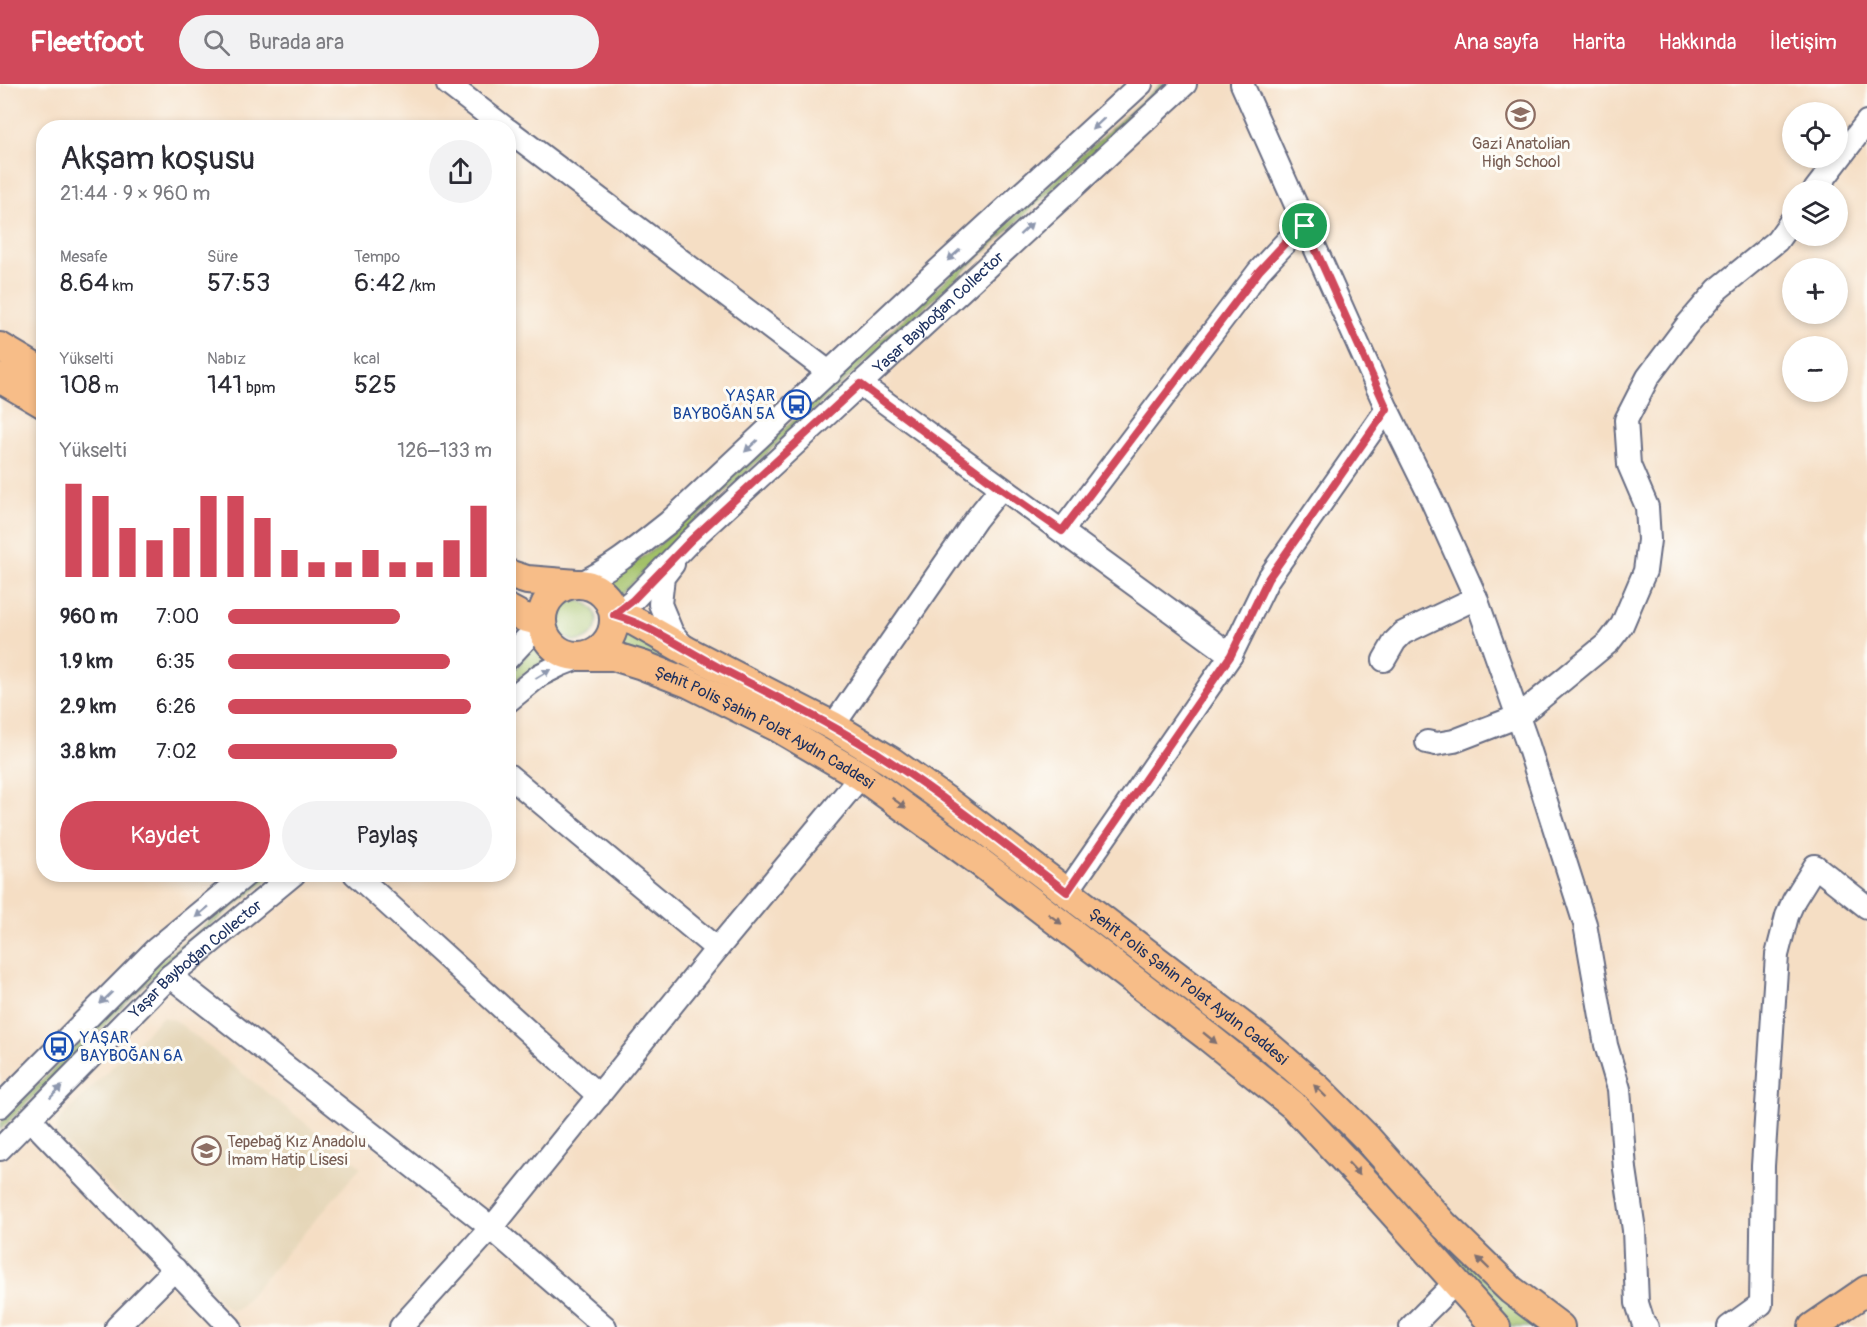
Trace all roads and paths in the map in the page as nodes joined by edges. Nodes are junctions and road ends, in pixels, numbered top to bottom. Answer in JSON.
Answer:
{"nodes":[{"id":1,"x":448,"y":84,"type":"edge"},
{"id":2,"x":1141,"y":84,"type":"edge"},
{"id":3,"x":1185,"y":84,"type":"edge"},
{"id":4,"x":1242,"y":84,"type":"edge"},
{"id":5,"x":495,"y":120,"type":"edge"},
{"id":6,"x":1867,"y":122,"type":"edge"},
{"id":7,"x":516,"y":136,"type":"edge"},
{"id":8,"x":1823,"y":180,"type":"edge"},
{"id":9,"x":1305,"y":226,"type":"junction"},
{"id":10,"x":1782,"y":233,"type":"edge"},
{"id":11,"x":0,"y":347,"type":"edge"},
{"id":12,"x":36,"y":368,"type":"edge"},
{"id":13,"x":830,"y":373,"type":"junction"},
{"id":14,"x":0,"y":378,"type":"edge"},
{"id":15,"x":860,"y":384,"type":"junction"},
{"id":16,"x":36,"y":399,"type":"edge"},
{"id":17,"x":1387,"y":409,"type":"junction"},
{"id":18,"x":1000,"y":488,"type":"junction"},
{"id":19,"x":1062,"y":531,"type":"junction"},
{"id":20,"x":691,"y":540,"type":"junction"},
{"id":21,"x":516,"y":577,"type":"edge"},
{"id":22,"x":579,"y":584,"type":"junction"},
{"id":23,"x":1476,"y":598,"type":"junction"},
{"id":24,"x":516,"y":613,"type":"edge"},
{"id":25,"x":614,"y":615,"type":"junction"},
{"id":26,"x":542,"y":622,"type":"junction"},
{"id":27,"x":516,"y":650,"type":"edge"},
{"id":28,"x":687,"y":651,"type":"junction"},
{"id":29,"x":1231,"y":655,"type":"junction"},
{"id":30,"x":583,"y":656,"type":"junction"},
{"id":31,"x":1384,"y":660,"type":"dead end"},
{"id":32,"x":516,"y":694,"type":"edge"},
{"id":33,"x":1519,"y":716,"type":"junction"},
{"id":34,"x":833,"y":726,"type":"junction"},
{"id":35,"x":1427,"y":742,"type":"dead end"},
{"id":36,"x":861,"y":776,"type":"junction"},
{"id":37,"x":516,"y":782,"type":"edge"},
{"id":38,"x":237,"y":882,"type":"edge"},
{"id":39,"x":284,"y":882,"type":"edge"},
{"id":40,"x":364,"y":882,"type":"edge"},
{"id":41,"x":1067,"y":892,"type":"junction"},
{"id":42,"x":1867,"y":907,"type":"edge"},
{"id":43,"x":717,"y":949,"type":"junction"},
{"id":44,"x":170,"y":976,"type":"junction"},
{"id":45,"x":599,"y":1095,"type":"junction"},
{"id":46,"x":0,"y":1106,"type":"edge"},
{"id":47,"x":30,"y":1119,"type":"junction"},
{"id":48,"x":0,"y":1149,"type":"edge"},
{"id":49,"x":491,"y":1228,"type":"junction"},
{"id":50,"x":175,"y":1269,"type":"junction"},
{"id":51,"x":1455,"y":1282,"type":"junction"},
{"id":52,"x":1511,"y":1290,"type":"junction"},
{"id":53,"x":1867,"y":1290,"type":"edge"},
{"id":54,"x":1494,"y":1325,"type":"edge"},
{"id":55,"x":117,"y":1327,"type":"edge"},
{"id":56,"x":230,"y":1327,"type":"edge"},
{"id":57,"x":401,"y":1327,"type":"edge"},
{"id":58,"x":605,"y":1327,"type":"edge"},
{"id":59,"x":1411,"y":1327,"type":"edge"},
{"id":60,"x":1560,"y":1327,"type":"edge"},
{"id":61,"x":1574,"y":1327,"type":"edge"},
{"id":62,"x":1647,"y":1327,"type":"edge"},
{"id":63,"x":1729,"y":1327,"type":"edge"},
{"id":64,"x":1813,"y":1327,"type":"edge"}],
"edges":[{"from":1,"to":5,"type":"street"},
{"from":2,"to":13,"type":"street","name":"Yaşar Bayboğan Collector","one_way":true},
{"from":15,"to":3,"type":"street","name":"Yaşar Bayboğan Collector","one_way":true},
{"from":4,"to":9,"type":"street"},
{"from":6,"to":8,"type":"street"},
{"from":7,"to":13,"type":"street"},
{"from":9,"to":17,"type":"street"},
{"from":9,"to":19,"type":"street"},
{"from":10,"to":33,"type":"street"},
{"from":11,"to":12,"type":"main road"},
{"from":13,"to":22,"type":"street","name":"Yaşar Bayboğan Collector","one_way":true},
{"from":14,"to":16,"type":"main road"},
{"from":15,"to":18,"type":"street"},
{"from":15,"to":20,"type":"street","name":"Yaşar Bayboğan Collector"},
{"from":17,"to":23,"type":"street"},
{"from":17,"to":29,"type":"street"},
{"from":18,"to":19,"type":"street"},
{"from":18,"to":34,"type":"street"},
{"from":19,"to":29,"type":"street"},
{"from":20,"to":25,"type":"street","name":"Yaşar Bayboğan Collector"},
{"from":20,"to":28,"type":"street"},
{"from":21,"to":22,"type":"main road"},
{"from":22,"to":25,"type":"main road"},
{"from":22,"to":26,"type":"main road"},
{"from":23,"to":31,"type":"street"},
{"from":23,"to":33,"type":"street"},
{"from":24,"to":26,"type":"main road"},
{"from":25,"to":28,"type":"main road","name":"Şehit Polis Şahin Polat Aydın Caddesi"},
{"from":25,"to":30,"type":"main road"},
{"from":26,"to":27,"type":"street"},
{"from":26,"to":30,"type":"main road"},
{"from":28,"to":34,"type":"main road","name":"Şehit Polis Şahin Polat Aydın Caddesi"},
{"from":29,"to":41,"type":"street"},
{"from":32,"to":30,"type":"street","one_way":true},
{"from":30,"to":36,"type":"main road","name":"Şehit Polis Şahin Polat Aydın Caddesi"},
{"from":33,"to":35,"type":"street"},
{"from":33,"to":62,"type":"street"},
{"from":34,"to":41,"type":"main road","name":"Şehit Polis Şahin Polat Aydın Caddesi"},
{"from":36,"to":43,"type":"street"},
{"from":36,"to":51,"type":"main road","name":"Şehit Polis Şahin Polat Aydın Caddesi","one_way":true},
{"from":37,"to":43,"type":"street"},
{"from":38,"to":46,"type":"street","name":"Yaşar Bayboğan Collector","one_way":true},
{"from":39,"to":44,"type":"street","name":"Yaşar Bayboğan Collector"},
{"from":40,"to":45,"type":"street"},
{"from":52,"to":41,"type":"main road","name":"Şehit Polis Şahin Polat Aydın Caddesi","one_way":true},
{"from":42,"to":63,"type":"street"},
{"from":43,"to":45,"type":"street"},
{"from":47,"to":44,"type":"street","name":"Yaşar Bayboğan Collector","one_way":true},
{"from":44,"to":49,"type":"street"},
{"from":45,"to":49,"type":"street"},
{"from":47,"to":48,"type":"street","name":"Yaşar Bayboğan Collector"},
{"from":47,"to":50,"type":"street"},
{"from":49,"to":57,"type":"street"},
{"from":49,"to":58,"type":"street"},
{"from":50,"to":55,"type":"street"},
{"from":50,"to":56,"type":"street"},
{"from":51,"to":54,"type":"main road","name":"Şehit Polis Şahin Polat Aydın Caddesi"},
{"from":51,"to":59,"type":"street"},
{"from":52,"to":60,"type":"main road","name":"Şehit Polis Şahin Polat Aydın Caddesi"},
{"from":52,"to":61,"type":"main road"},
{"from":53,"to":64,"type":"main road"}]}
